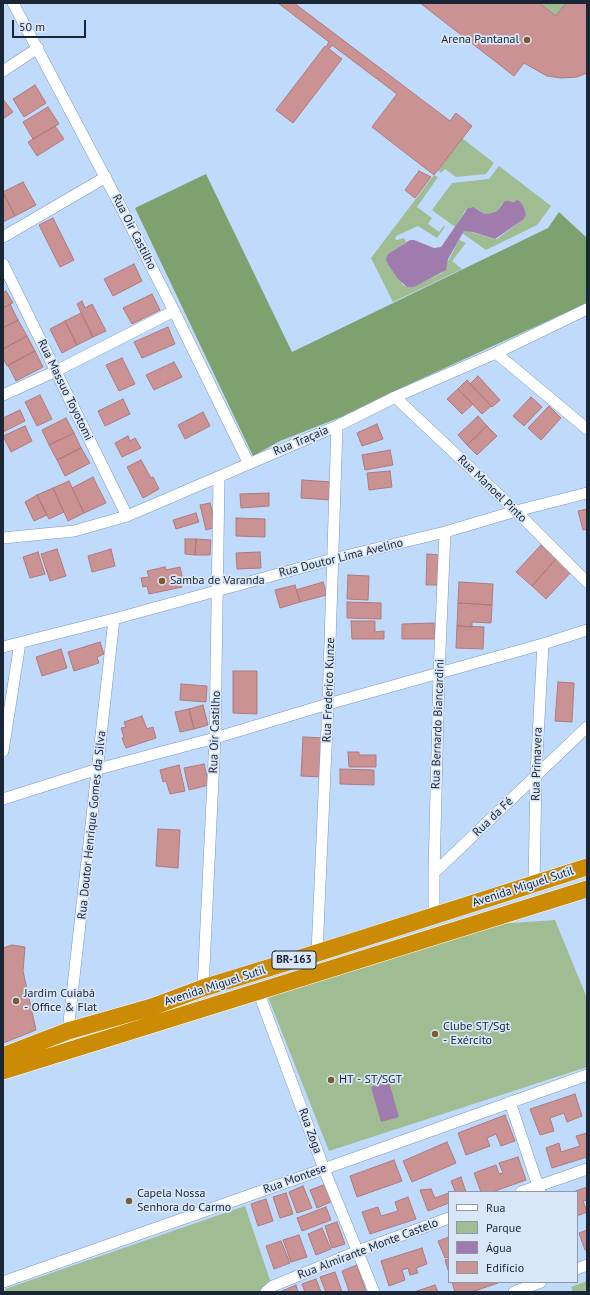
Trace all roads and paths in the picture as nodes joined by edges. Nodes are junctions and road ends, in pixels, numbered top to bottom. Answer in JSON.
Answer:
{"nodes":[{"id":1,"x":13,"y":3,"type":"edge"},
{"id":2,"x":38,"y":48,"type":"junction"},
{"id":3,"x":3,"y":71,"type":"edge"},
{"id":4,"x":106,"y":177,"type":"junction"},
{"id":5,"x":3,"y":237,"type":"edge"},
{"id":6,"x":3,"y":264,"type":"edge"},
{"id":7,"x":587,"y":309,"type":"edge"},
{"id":8,"x":174,"y":311,"type":"junction"},
{"id":9,"x":496,"y":353,"type":"junction"},
{"id":10,"x":56,"y":370,"type":"junction"},
{"id":11,"x":3,"y":395,"type":"edge"},
{"id":12,"x":396,"y":397,"type":"junction"},
{"id":13,"x":337,"y":426,"type":"junction"},
{"id":14,"x":587,"y":429,"type":"edge"},
{"id":15,"x":249,"y":464,"type":"junction"},
{"id":16,"x":219,"y":477,"type":"junction"},
{"id":17,"x":587,"y":493,"type":"edge"},
{"id":18,"x":516,"y":511,"type":"junction"},
{"id":19,"x":128,"y":516,"type":"junction"},
{"id":20,"x":445,"y":532,"type":"junction"},
{"id":21,"x":3,"y":538,"type":"edge"},
{"id":22,"x":333,"y":559,"type":"junction"},
{"id":23,"x":587,"y":582,"type":"edge"},
{"id":24,"x":218,"y":590,"type":"junction"},
{"id":25,"x":114,"y":619,"type":"junction"},
{"id":26,"x":587,"y":630,"type":"edge"},
{"id":27,"x":20,"y":643,"type":"junction"},
{"id":28,"x":543,"y":644,"type":"junction"},
{"id":29,"x":3,"y":647,"type":"edge"},
{"id":30,"x":439,"y":674,"type":"junction"},
{"id":31,"x":328,"y":704,"type":"junction"},
{"id":32,"x":587,"y":727,"type":"edge"},
{"id":33,"x":215,"y":738,"type":"junction"},
{"id":34,"x":3,"y":751,"type":"edge"},
{"id":35,"x":98,"y":769,"type":"junction"},
{"id":36,"x":536,"y":775,"type":"junction"},
{"id":37,"x":3,"y":799,"type":"edge"},
{"id":38,"x":587,"y":867,"type":"edge"},
{"id":39,"x":434,"y":873,"type":"junction"},
{"id":40,"x":534,"y":884,"type":"junction"},
{"id":41,"x":587,"y":889,"type":"edge"},
{"id":42,"x":434,"y":916,"type":"junction"},
{"id":43,"x":317,"y":953,"type":"junction"},
{"id":44,"x":203,"y":988,"type":"junction"},
{"id":45,"x":258,"y":991,"type":"junction"},
{"id":46,"x":68,"y":1031,"type":"junction"},
{"id":47,"x":3,"y":1056,"type":"edge"},
{"id":48,"x":3,"y":1071,"type":"edge"},
{"id":49,"x":587,"y":1074,"type":"edge"},
{"id":50,"x":510,"y":1102,"type":"junction"},
{"id":51,"x":324,"y":1169,"type":"junction"},
{"id":52,"x":587,"y":1169,"type":"edge"},
{"id":53,"x":539,"y":1189,"type":"edge"},
{"id":54,"x":527,"y":1191,"type":"edge"},
{"id":55,"x":448,"y":1218,"type":"edge"},
{"id":56,"x":358,"y":1251,"type":"junction"},
{"id":57,"x":3,"y":1282,"type":"edge"},
{"id":58,"x":538,"y":1283,"type":"edge"},
{"id":59,"x":266,"y":1292,"type":"edge"},
{"id":60,"x":374,"y":1292,"type":"edge"},
{"id":61,"x":514,"y":1292,"type":"edge"}],
"edges":[{"from":1,"to":2,"type":"street","name":"Rua Oir Castilho"},
{"from":2,"to":3,"type":"street"},
{"from":2,"to":4,"type":"street","name":"Rua Oir Castilho"},
{"from":4,"to":5,"type":"street"},
{"from":4,"to":8,"type":"street","name":"Rua Oir Castilho"},
{"from":6,"to":10,"type":"street","name":"Rua Massuo Toyotomi"},
{"from":7,"to":9,"type":"street","name":"Rua Traçaia"},
{"from":8,"to":10,"type":"street"},
{"from":8,"to":15,"type":"street","name":"Rua Oir Castilho"},
{"from":9,"to":12,"type":"street","name":"Rua Traçaia"},
{"from":9,"to":14,"type":"street"},
{"from":10,"to":11,"type":"street"},
{"from":10,"to":19,"type":"street","name":"Rua Massuo Toyotomi"},
{"from":12,"to":13,"type":"street","name":"Rua Traçaia"},
{"from":12,"to":18,"type":"street","name":"Rua Manoel Pinto"},
{"from":13,"to":15,"type":"street","name":"Rua Traçaia"},
{"from":13,"to":22,"type":"street","name":"Rua Frederico Kunze"},
{"from":15,"to":16,"type":"street","name":"Rua Traçaia"},
{"from":16,"to":19,"type":"street","name":"Rua Traçaia"},
{"from":16,"to":24,"type":"street","name":"Rua Oir Castilho"},
{"from":17,"to":18,"type":"street","name":"Rua Doutor Lima Avelino"},
{"from":18,"to":20,"type":"street","name":"Rua Doutor Lima Avelino"},
{"from":18,"to":23,"type":"street","name":"Rua Manoel Pinto"},
{"from":19,"to":21,"type":"street","name":"Rua Traçaia"},
{"from":20,"to":22,"type":"street","name":"Rua Doutor Lima Avelino"},
{"from":20,"to":30,"type":"street","name":"Rua Bernardo Biancardini"},
{"from":22,"to":24,"type":"street","name":"Rua Doutor Lima Avelino"},
{"from":22,"to":31,"type":"street","name":"Rua Frederico Kunze"},
{"from":24,"to":25,"type":"street","name":"Rua Doutor Lima Avelino"},
{"from":24,"to":33,"type":"street","name":"Rua Oir Castilho"},
{"from":25,"to":27,"type":"street","name":"Rua Doutor Lima Avelino"},
{"from":25,"to":35,"type":"street","name":"Rua Doutor Henrique Gomes da Silva"},
{"from":26,"to":28,"type":"street"},
{"from":27,"to":29,"type":"street","name":"Rua Doutor Lima Avelino"},
{"from":27,"to":34,"type":"street"},
{"from":28,"to":30,"type":"street"},
{"from":28,"to":36,"type":"street","name":"Rua Primavera"},
{"from":30,"to":31,"type":"street"},
{"from":30,"to":39,"type":"street","name":"Rua Bernardo Biancardini"},
{"from":31,"to":33,"type":"street"},
{"from":31,"to":43,"type":"street","name":"Rua Frederico Kunze"},
{"from":32,"to":36,"type":"street","name":"Rua da Fé"},
{"from":33,"to":35,"type":"street"},
{"from":33,"to":44,"type":"street","name":"Rua Oir Castilho"},
{"from":35,"to":37,"type":"street"},
{"from":35,"to":46,"type":"street","name":"Rua Doutor Henrique Gomes da Silva"},
{"from":36,"to":39,"type":"street","name":"Rua da Fé"},
{"from":36,"to":40,"type":"street","name":"Rua Primavera"},
{"from":38,"to":40,"type":"highway","name":"Avenida Miguel Sutil","number":"BR-163"},
{"from":39,"to":42,"type":"street","name":"Rua Bernardo Biancardini"},
{"from":40,"to":42,"type":"highway","name":"Avenida Miguel Sutil","number":"BR-163"},
{"from":41,"to":45,"type":"highway","name":"Avenida Miguel Sutil","number":"BR-163"},
{"from":42,"to":43,"type":"highway","name":"Avenida Miguel Sutil","number":"BR-163"},
{"from":43,"to":44,"type":"highway","name":"Avenida Miguel Sutil","number":"BR-163"},
{"from":44,"to":46,"type":"highway","name":"Avenida Miguel Sutil","number":"BR-163"},
{"from":45,"to":48,"type":"highway","name":"Avenida Miguel Sutil","number":"BR-163"},
{"from":45,"to":51,"type":"street","name":"Rua Zoga"},
{"from":46,"to":47,"type":"highway","name":"Avenida Miguel Sutil","number":"BR-163"},
{"from":49,"to":50,"type":"street","name":"Rua Montese"},
{"from":50,"to":51,"type":"street","name":"Rua Montese"},
{"from":50,"to":53,"type":"street"},
{"from":51,"to":56,"type":"street","name":"Rua Zoga"},
{"from":51,"to":57,"type":"street","name":"Rua Montese"},
{"from":52,"to":53,"type":"street"},
{"from":53,"to":54,"type":"street"},
{"from":55,"to":56,"type":"street","name":"Rua Almirante Monte Castelo"},
{"from":56,"to":59,"type":"street","name":"Rua Almirante Monte Castelo"},
{"from":56,"to":60,"type":"street","name":"Rua Zoga"},
{"from":58,"to":61,"type":"street"}]}
